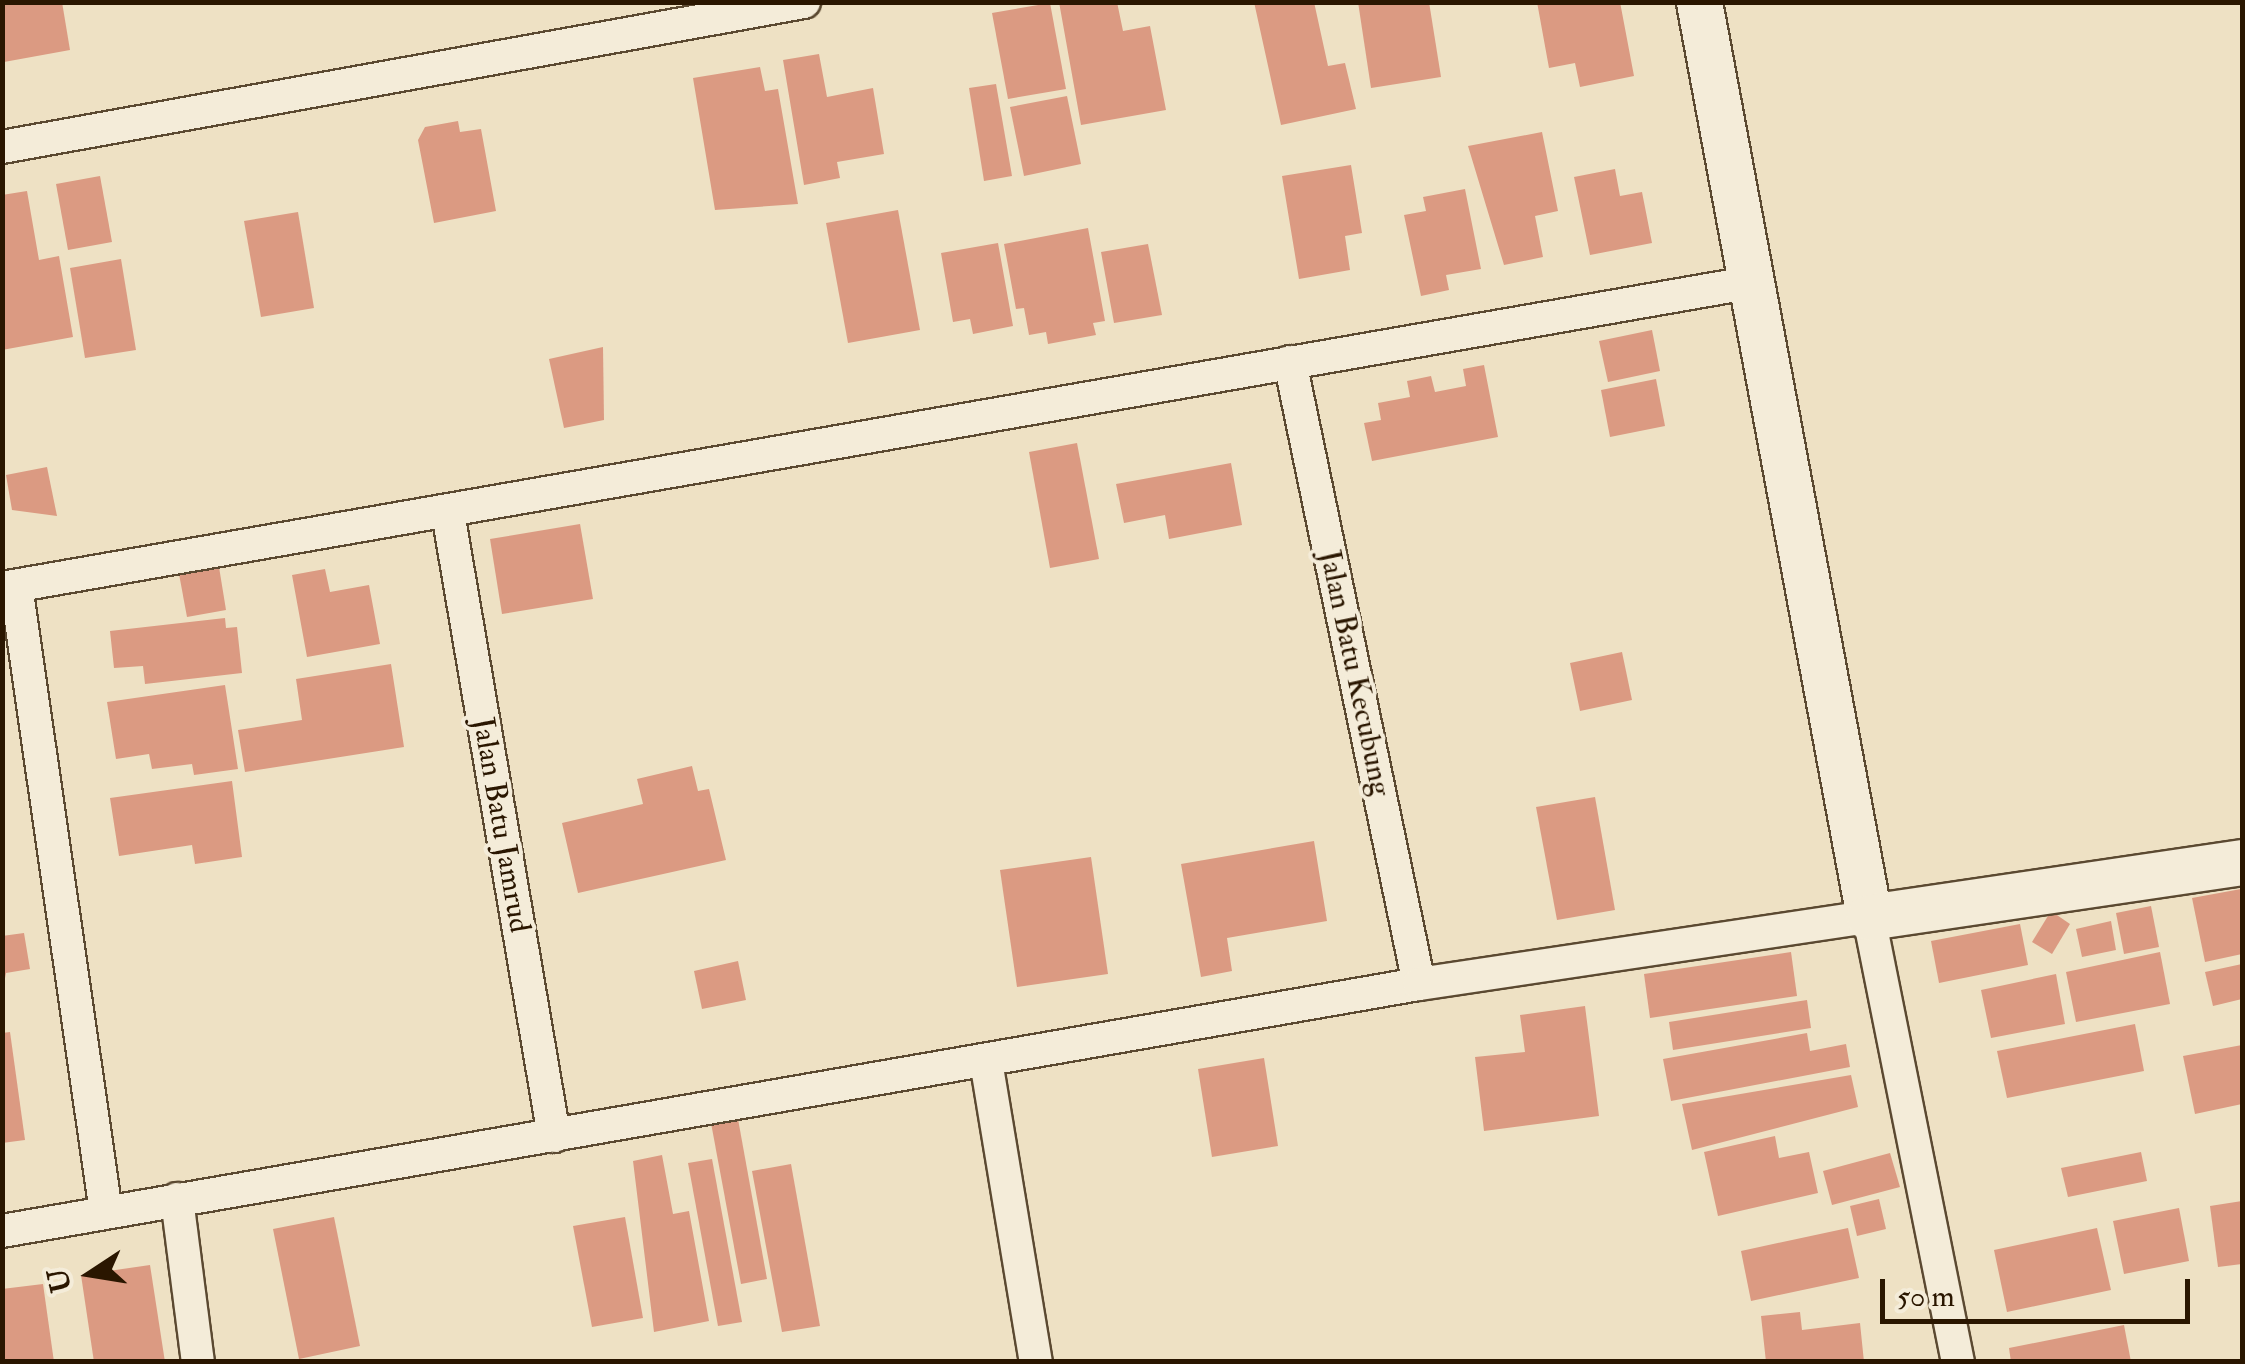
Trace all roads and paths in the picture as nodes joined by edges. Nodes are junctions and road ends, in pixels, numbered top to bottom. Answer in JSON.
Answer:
{"nodes":[{"id":1,"x":804,"y":2,"type":"edge"},
{"id":2,"x":1699,"y":2,"type":"edge"},
{"id":3,"x":2,"y":146,"type":"edge"},
{"id":4,"x":1754,"y":282,"type":"junction"},
{"id":5,"x":1290,"y":362,"type":"junction"},
{"id":6,"x":448,"y":513,"type":"junction"},
{"id":7,"x":9,"y":587,"type":"edge"},
{"id":8,"x":2242,"y":862,"type":"edge"},
{"id":9,"x":1869,"y":917,"type":"junction"},
{"id":10,"x":1418,"y":984,"type":"junction"},
{"id":11,"x":986,"y":1060,"type":"junction"},
{"id":12,"x":554,"y":1136,"type":"junction"},
{"id":13,"x":177,"y":1200,"type":"junction"},
{"id":14,"x":106,"y":1212,"type":"junction"},
{"id":15,"x":2,"y":1231,"type":"edge"},
{"id":16,"x":198,"y":1362,"type":"edge"},
{"id":17,"x":1036,"y":1362,"type":"edge"},
{"id":18,"x":1958,"y":1362,"type":"edge"}],
"edges":[{"from":1,"to":3,"type":"street"},
{"from":2,"to":4,"type":"street"},
{"from":4,"to":5,"type":"street"},
{"from":4,"to":9,"type":"street"},
{"from":5,"to":6,"type":"street"},
{"from":5,"to":10,"type":"street","name":"Jalan Batu Kecubung"},
{"from":6,"to":7,"type":"street"},
{"from":6,"to":12,"type":"street","name":"Jalan Batu Jamrud"},
{"from":7,"to":14,"type":"street"},
{"from":8,"to":9,"type":"street"},
{"from":9,"to":10,"type":"street"},
{"from":9,"to":18,"type":"street"},
{"from":10,"to":11,"type":"street"},
{"from":11,"to":12,"type":"street"},
{"from":11,"to":17,"type":"street"},
{"from":12,"to":13,"type":"street"},
{"from":13,"to":14,"type":"street"},
{"from":13,"to":16,"type":"street"},
{"from":14,"to":15,"type":"street"}]}
